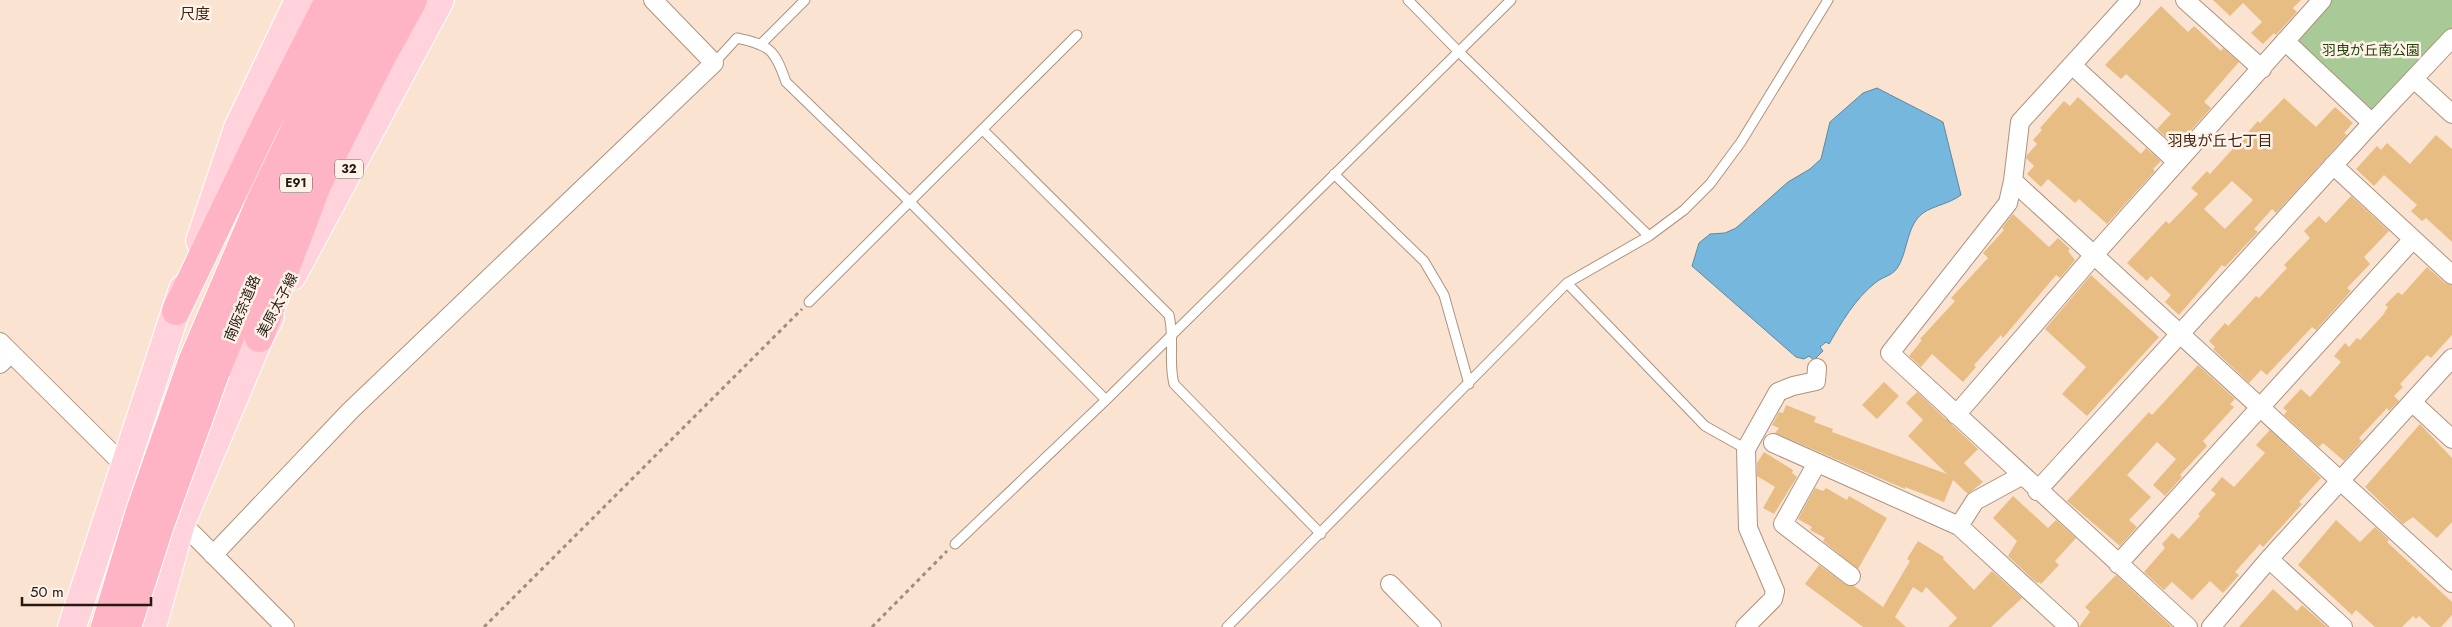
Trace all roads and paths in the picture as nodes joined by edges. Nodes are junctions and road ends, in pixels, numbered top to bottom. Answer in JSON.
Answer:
{"nodes":[{"id":1,"x":299,"y":0,"type":"edge"},
{"id":2,"x":330,"y":0,"type":"edge"},
{"id":3,"x":357,"y":0,"type":"edge"},
{"id":4,"x":386,"y":0,"type":"edge"},
{"id":5,"x":413,"y":0,"type":"edge"},
{"id":6,"x":440,"y":0,"type":"edge"},
{"id":7,"x":653,"y":0,"type":"edge"},
{"id":8,"x":805,"y":0,"type":"edge"},
{"id":9,"x":1408,"y":0,"type":"edge"},
{"id":10,"x":1511,"y":0,"type":"edge"},
{"id":11,"x":1828,"y":0,"type":"edge"},
{"id":12,"x":2131,"y":0,"type":"edge"},
{"id":13,"x":2185,"y":0,"type":"edge"},
{"id":14,"x":2322,"y":0,"type":"edge"},
{"id":15,"x":1077,"y":35,"type":"dead end"},
{"id":16,"x":2452,"y":38,"type":"edge"},
{"id":17,"x":2285,"y":42,"type":"junction"},
{"id":18,"x":762,"y":43,"type":"junction"},
{"id":19,"x":1459,"y":52,"type":"junction"},
{"id":20,"x":714,"y":63,"type":"junction"},
{"id":21,"x":2072,"y":65,"type":"junction"},
{"id":22,"x":2262,"y":69,"type":"junction"},
{"id":23,"x":2414,"y":79,"type":"junction"},
{"id":24,"x":2452,"y":114,"type":"edge"},
{"id":25,"x":2372,"y":123,"type":"junction"},
{"id":26,"x":983,"y":130,"type":"junction"},
{"id":27,"x":2177,"y":162,"type":"junction"},
{"id":28,"x":2333,"y":165,"type":"junction"},
{"id":29,"x":1334,"y":174,"type":"junction"},
{"id":30,"x":2013,"y":181,"type":"junction"},
{"id":31,"x":910,"y":202,"type":"junction"},
{"id":32,"x":1649,"y":236,"type":"junction"},
{"id":33,"x":2413,"y":239,"type":"junction"},
{"id":34,"x":2094,"y":256,"type":"junction"},
{"id":35,"x":2452,"y":275,"type":"edge"},
{"id":36,"x":1567,"y":283,"type":"junction"},
{"id":37,"x":809,"y":302,"type":"joint"},
{"id":38,"x":176,"y":311,"type":"junction"},
{"id":39,"x":1174,"y":333,"type":"junction"},
{"id":40,"x":2179,"y":335,"type":"junction"},
{"id":41,"x":259,"y":338,"type":"junction"},
{"id":42,"x":4,"y":353,"type":"edge"},
{"id":43,"x":2452,"y":358,"type":"edge"},
{"id":44,"x":1817,"y":368,"type":"dead end"},
{"id":45,"x":1469,"y":384,"type":"junction"},
{"id":46,"x":1106,"y":400,"type":"junction"},
{"id":47,"x":2412,"y":402,"type":"junction"},
{"id":48,"x":2260,"y":408,"type":"junction"},
{"id":49,"x":1956,"y":415,"type":"junction"},
{"id":50,"x":2452,"y":439,"type":"edge"},
{"id":51,"x":1773,"y":443,"type":"dead end"},
{"id":52,"x":1746,"y":449,"type":"junction"},
{"id":53,"x":1817,"y":463,"type":"junction"},
{"id":54,"x":125,"y":465,"type":"junction"},
{"id":55,"x":2021,"y":476,"type":"junction"},
{"id":56,"x":2342,"y":482,"type":"junction"},
{"id":57,"x":2037,"y":491,"type":"junction"},
{"id":58,"x":181,"y":523,"type":"junction"},
{"id":59,"x":1959,"y":526,"type":"junction"},
{"id":60,"x":1321,"y":534,"type":"junction"},
{"id":61,"x":955,"y":544,"type":"joint"},
{"id":62,"x":214,"y":555,"type":"junction"},
{"id":63,"x":2269,"y":559,"type":"junction"},
{"id":64,"x":2118,"y":564,"type":"junction"},
{"id":65,"x":1851,"y":576,"type":"dead end"},
{"id":66,"x":2452,"y":583,"type":"edge"},
{"id":67,"x":1390,"y":584,"type":"dead end"},
{"id":68,"x":72,"y":627,"type":"edge"},
{"id":69,"x":105,"y":627,"type":"edge"},
{"id":70,"x":128,"y":627,"type":"edge"},
{"id":71,"x":152,"y":627,"type":"edge"},
{"id":72,"x":285,"y":627,"type":"edge"},
{"id":73,"x":484,"y":627,"type":"edge"},
{"id":74,"x":872,"y":627,"type":"edge"},
{"id":75,"x":1227,"y":627,"type":"edge"},
{"id":76,"x":1432,"y":627,"type":"edge"},
{"id":77,"x":1745,"y":627,"type":"edge"},
{"id":78,"x":2069,"y":627,"type":"edge"},
{"id":79,"x":2188,"y":627,"type":"edge"},
{"id":80,"x":2211,"y":627,"type":"edge"},
{"id":81,"x":2343,"y":627,"type":"edge"}],
"edges":[{"from":1,"to":38,"type":"main road"},
{"from":2,"to":38,"type":"highway"},
{"from":3,"to":69,"type":"highway","name":"南阪奈道路","number":"E91","bridge":true},
{"from":4,"to":70,"type":"highway","name":"南阪奈道路","number":"E91","bridge":true},
{"from":5,"to":41,"type":"highway"},
{"from":6,"to":41,"type":"main road","name":"美原太子線","number":"32"},
{"from":7,"to":20,"type":"street"},
{"from":8,"to":18,"type":"lane"},
{"from":9,"to":19,"type":"lane"},
{"from":10,"to":19,"type":"lane"},
{"from":11,"to":32,"type":"lane"},
{"from":12,"to":21,"type":"street"},
{"from":13,"to":22,"type":"street"},
{"from":14,"to":17,"type":"street"},
{"from":15,"to":26,"type":"lane"},
{"from":16,"to":23,"type":"street"},
{"from":17,"to":22,"type":"street"},
{"from":17,"to":25,"type":"street"},
{"from":18,"to":20,"type":"lane"},
{"from":18,"to":31,"type":"lane"},
{"from":19,"to":29,"type":"lane"},
{"from":19,"to":32,"type":"lane"},
{"from":20,"to":62,"type":"street"},
{"from":21,"to":27,"type":"street"},
{"from":21,"to":30,"type":"street"},
{"from":22,"to":27,"type":"street"},
{"from":23,"to":24,"type":"street"},
{"from":23,"to":25,"type":"street"},
{"from":25,"to":28,"type":"street"},
{"from":26,"to":31,"type":"lane"},
{"from":26,"to":39,"type":"lane"},
{"from":27,"to":34,"type":"street"},
{"from":28,"to":33,"type":"street"},
{"from":28,"to":40,"type":"street"},
{"from":29,"to":39,"type":"lane"},
{"from":29,"to":45,"type":"lane"},
{"from":30,"to":34,"type":"street"},
{"from":30,"to":49,"type":"street"},
{"from":31,"to":37,"type":"lane"},
{"from":31,"to":46,"type":"lane"},
{"from":32,"to":36,"type":"lane"},
{"from":33,"to":35,"type":"street"},
{"from":33,"to":48,"type":"street"},
{"from":34,"to":40,"type":"street"},
{"from":34,"to":49,"type":"street"},
{"from":36,"to":45,"type":"lane"},
{"from":36,"to":52,"type":"lane"},
{"from":37,"to":73,"type":"path"},
{"from":38,"to":54,"type":"main road"},
{"from":39,"to":46,"type":"lane"},
{"from":39,"to":60,"type":"lane"},
{"from":40,"to":48,"type":"street"},
{"from":40,"to":57,"type":"street"},
{"from":41,"to":58,"type":"main road","name":"美原太子線","number":"32"},
{"from":42,"to":54,"type":"street"},
{"from":43,"to":47,"type":"street"},
{"from":44,"to":52,"type":"street"},
{"from":45,"to":60,"type":"lane"},
{"from":46,"to":61,"type":"lane"},
{"from":47,"to":50,"type":"street"},
{"from":47,"to":56,"type":"street"},
{"from":48,"to":56,"type":"street"},
{"from":48,"to":64,"type":"street"},
{"from":49,"to":55,"type":"street"},
{"from":51,"to":53,"type":"street"},
{"from":52,"to":77,"type":"street"},
{"from":53,"to":59,"type":"street"},
{"from":53,"to":65,"type":"street"},
{"from":54,"to":58,"type":"street"},
{"from":54,"to":68,"type":"main road"},
{"from":55,"to":57,"type":"street"},
{"from":55,"to":59,"type":"street"},
{"from":56,"to":63,"type":"street"},
{"from":56,"to":66,"type":"street"},
{"from":57,"to":64,"type":"street"},
{"from":58,"to":62,"type":"street"},
{"from":58,"to":71,"type":"main road","name":"美原太子線","number":"32"},
{"from":59,"to":78,"type":"street"},
{"from":60,"to":75,"type":"lane"},
{"from":61,"to":74,"type":"path"},
{"from":62,"to":72,"type":"street"},
{"from":63,"to":80,"type":"street"},
{"from":63,"to":81,"type":"street"},
{"from":64,"to":79,"type":"street"},
{"from":67,"to":76,"type":"street"}]}
